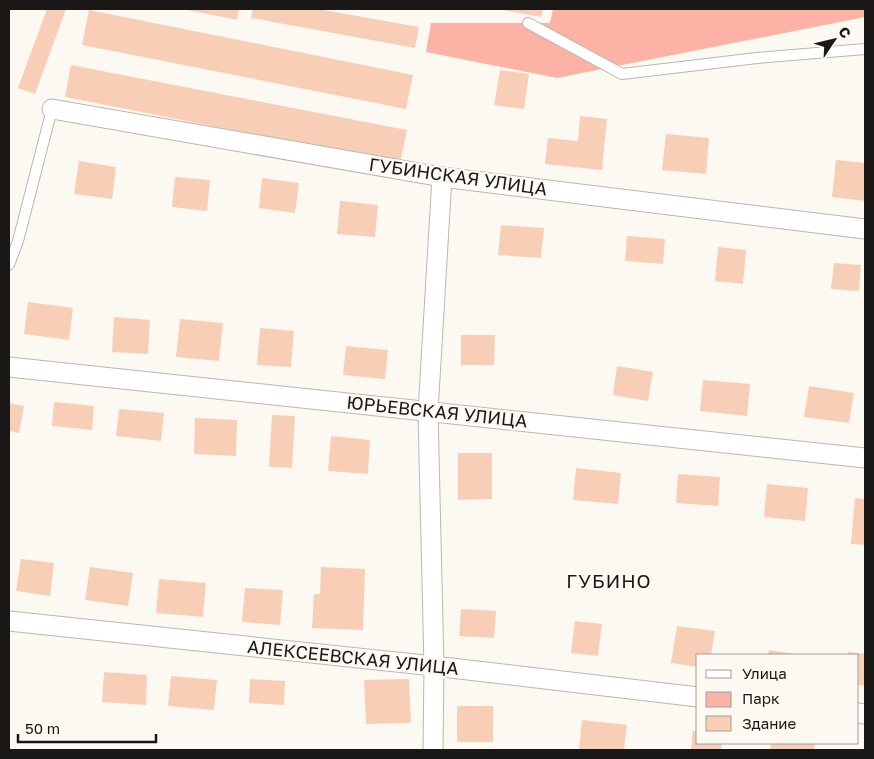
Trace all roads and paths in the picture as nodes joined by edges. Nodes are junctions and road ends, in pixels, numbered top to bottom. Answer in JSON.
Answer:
{"nodes":[{"id":1,"x":528,"y":23,"type":"dead end"},
{"id":2,"x":865,"y":49,"type":"edge"},
{"id":3,"x":52,"y":110,"type":"joint"},
{"id":4,"x":442,"y":177,"type":"junction"},
{"id":5,"x":865,"y":229,"type":"edge"},
{"id":6,"x":9,"y":265,"type":"edge"},
{"id":7,"x":9,"y":367,"type":"edge"},
{"id":8,"x":428,"y":412,"type":"junction"},
{"id":9,"x":865,"y":458,"type":"edge"},
{"id":10,"x":9,"y":621,"type":"edge"},
{"id":11,"x":434,"y":666,"type":"junction"},
{"id":12,"x":696,"y":697,"type":"edge"},
{"id":13,"x":433,"y":750,"type":"edge"}],
"edges":[{"from":1,"to":2,"type":"lane"},
{"from":3,"to":4,"type":"street","name":"ГУБИНСКАЯ УЛИЦА"},
{"from":3,"to":6,"type":"lane"},
{"from":4,"to":5,"type":"street","name":"ГУБИНСКАЯ УЛИЦА"},
{"from":4,"to":8,"type":"street"},
{"from":7,"to":8,"type":"street","name":"ЮРЬЕВСКАЯ УЛИЦА"},
{"from":8,"to":9,"type":"street","name":"ЮРЬЕВСКАЯ УЛИЦА"},
{"from":8,"to":11,"type":"street"},
{"from":10,"to":11,"type":"street","name":"АЛЕКСЕЕВСКАЯ УЛИЦА"},
{"from":11,"to":12,"type":"street","name":"АЛЕКСЕЕВСКАЯ УЛИЦА"},
{"from":11,"to":13,"type":"street"}]}
